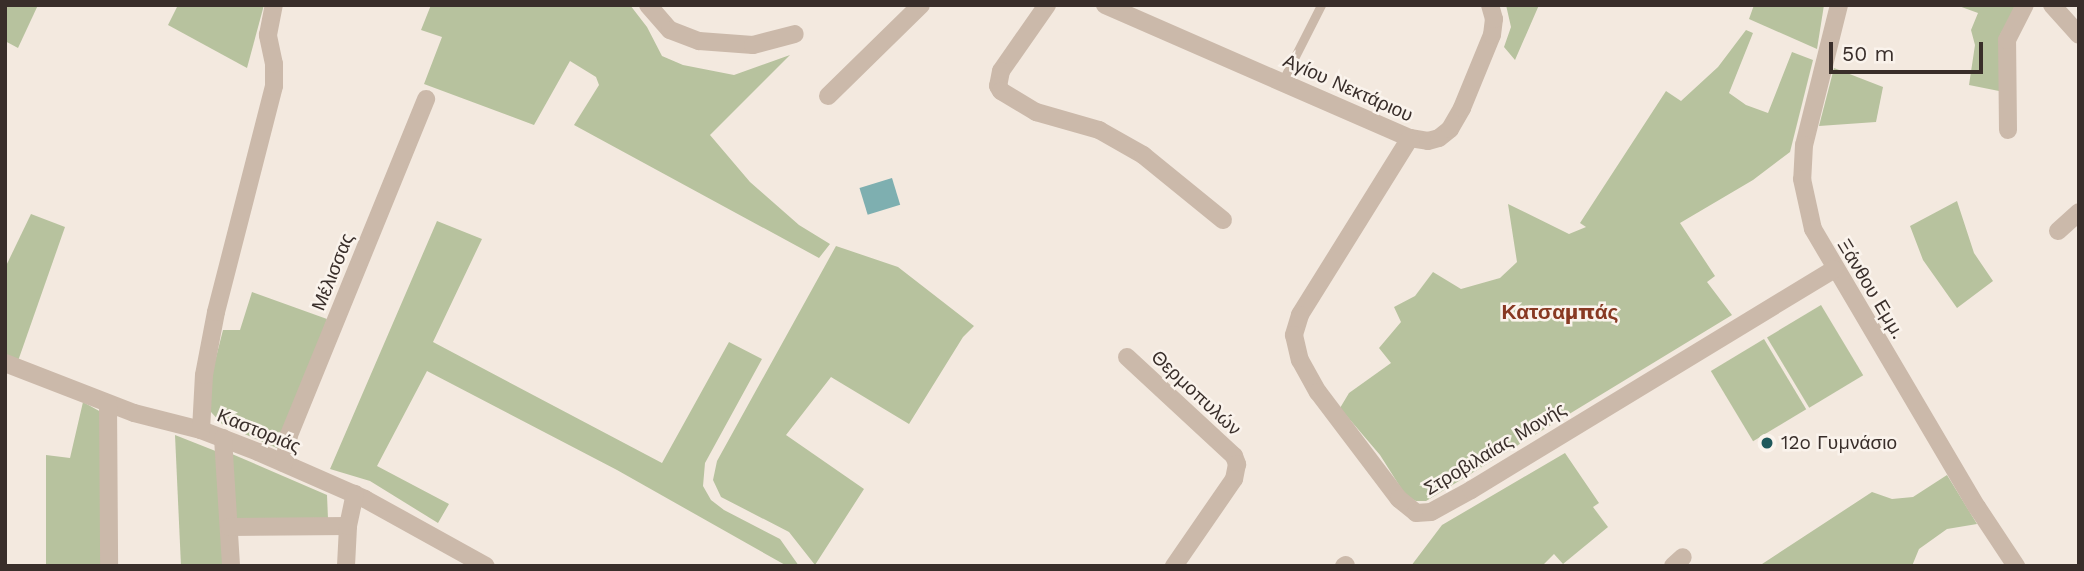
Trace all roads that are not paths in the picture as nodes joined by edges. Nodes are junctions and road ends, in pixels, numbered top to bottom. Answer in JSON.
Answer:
{"nodes":[{"id":1,"x":274,"y":5,"type":"edge"},
{"id":2,"x":648,"y":5,"type":"edge"},
{"id":3,"x":921,"y":5,"type":"edge"},
{"id":4,"x":1048,"y":5,"type":"edge"},
{"id":5,"x":1321,"y":5,"type":"edge"},
{"id":6,"x":1490,"y":5,"type":"edge"},
{"id":7,"x":1839,"y":5,"type":"edge"},
{"id":8,"x":2025,"y":5,"type":"edge"},
{"id":9,"x":2052,"y":5,"type":"edge"},
{"id":10,"x":1116,"y":8,"type":"edge"},
{"id":11,"x":796,"y":34,"type":"dead end"},
{"id":12,"x":2079,"y":35,"type":"edge"},
{"id":13,"x":1282,"y":82,"type":"junction"},
{"id":14,"x":828,"y":96,"type":"dead end"},
{"id":15,"x":426,"y":99,"type":"dead end"},
{"id":16,"x":2008,"y":130,"type":"dead end"},
{"id":17,"x":1410,"y":138,"type":"junction"},
{"id":18,"x":2079,"y":212,"type":"edge"},
{"id":19,"x":1223,"y":220,"type":"dead end"},
{"id":20,"x":2058,"y":231,"type":"dead end"},
{"id":21,"x":1834,"y":269,"type":"junction"},
{"id":22,"x":1127,"y":358,"type":"dead end"},
{"id":23,"x":5,"y":363,"type":"edge"},
{"id":24,"x":108,"y":404,"type":"junction"},
{"id":25,"x":201,"y":430,"type":"junction"},
{"id":26,"x":223,"y":438,"type":"junction"},
{"id":27,"x":284,"y":463,"type":"junction"},
{"id":28,"x":355,"y":494,"type":"junction"},
{"id":29,"x":348,"y":526,"type":"junction"},
{"id":30,"x":229,"y":527,"type":"junction"},
{"id":31,"x":109,"y":566,"type":"edge"},
{"id":32,"x":231,"y":566,"type":"edge"},
{"id":33,"x":346,"y":566,"type":"edge"},
{"id":34,"x":486,"y":566,"type":"edge"},
{"id":35,"x":1174,"y":566,"type":"edge"},
{"id":36,"x":2016,"y":566,"type":"edge"}],
"edges":[{"from":1,"to":25,"type":"street"},
{"from":2,"to":11,"type":"street"},
{"from":3,"to":14,"type":"street"},
{"from":4,"to":19,"type":"street"},
{"from":5,"to":13,"type":"lane"},
{"from":6,"to":17,"type":"street","name":"Αγίου Νεκτάριου"},
{"from":7,"to":21,"type":"street","name":"Ξάνθου Εμμ."},
{"from":8,"to":16,"type":"street"},
{"from":9,"to":12,"type":"street"},
{"from":10,"to":13,"type":"street","name":"Αγίου Νεκτάριου"},
{"from":13,"to":17,"type":"street","name":"Αγίου Νεκτάριου"},
{"from":15,"to":27,"type":"street","name":"Μέλισσας"},
{"from":17,"to":21,"type":"street","name":"Στροβιλαίας Μονής"},
{"from":18,"to":20,"type":"street"},
{"from":21,"to":36,"type":"street","name":"Ξάνθου Εμμ."},
{"from":22,"to":35,"type":"street","name":"Θερμοπυλών"},
{"from":23,"to":24,"type":"street","name":"Καστοριάς"},
{"from":24,"to":25,"type":"street","name":"Καστοριάς"},
{"from":24,"to":31,"type":"street"},
{"from":25,"to":26,"type":"street","name":"Καστοριάς"},
{"from":26,"to":27,"type":"street","name":"Καστοριάς"},
{"from":26,"to":30,"type":"street"},
{"from":27,"to":28,"type":"street","name":"Καστοριάς"},
{"from":28,"to":29,"type":"street"},
{"from":28,"to":34,"type":"street","name":"Καστοριάς"},
{"from":29,"to":30,"type":"street"},
{"from":29,"to":33,"type":"street"},
{"from":30,"to":32,"type":"street"}]}
